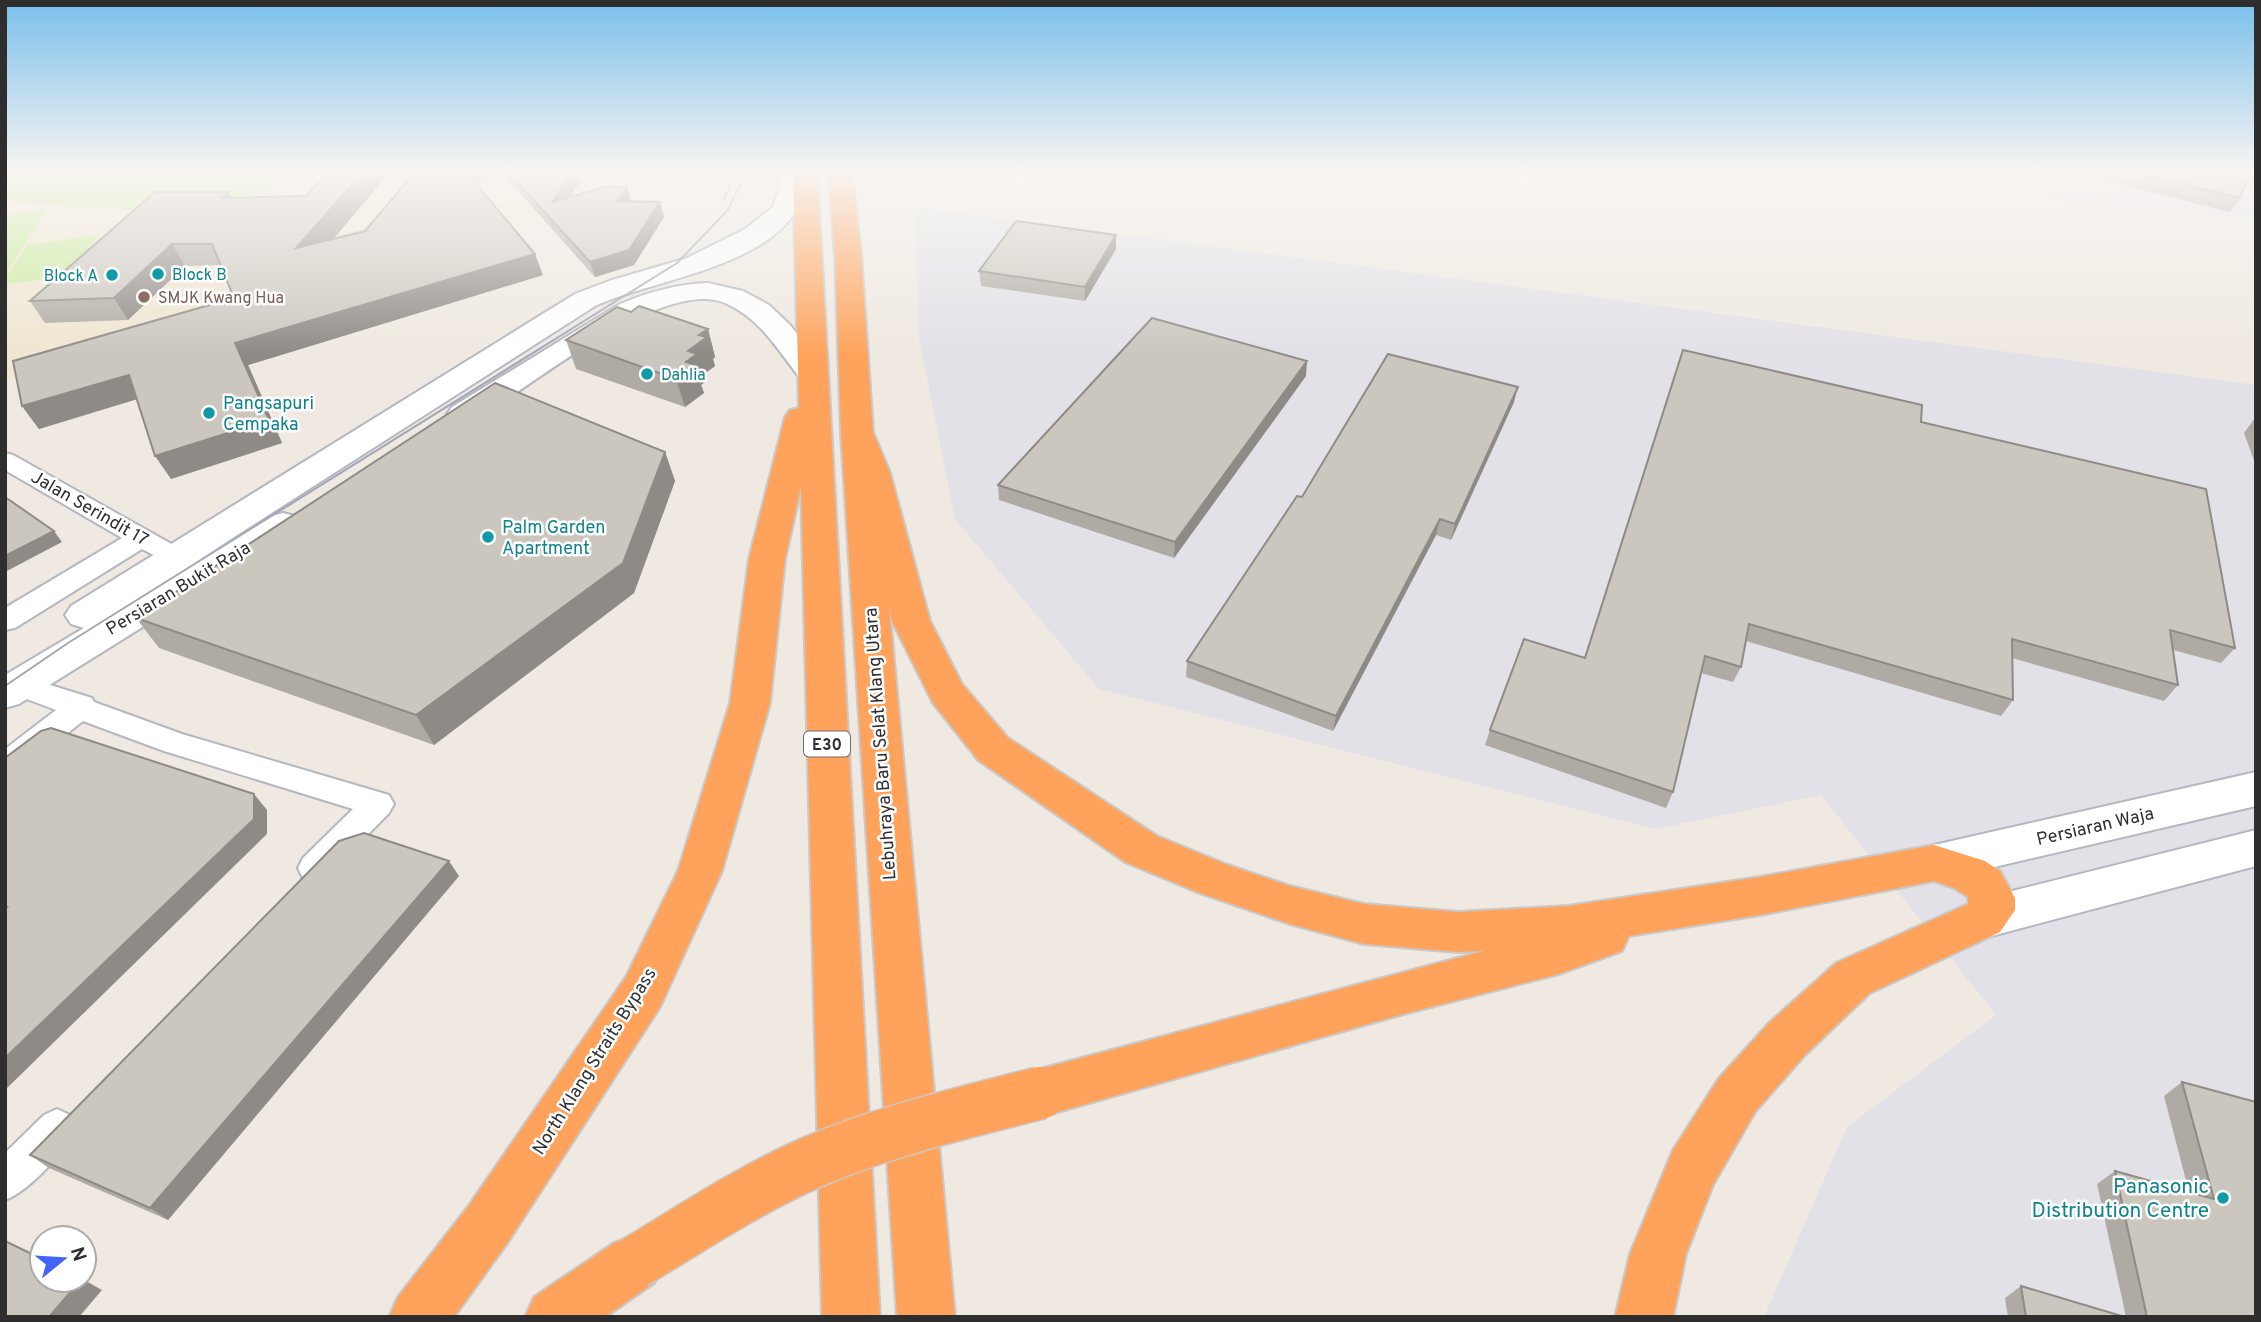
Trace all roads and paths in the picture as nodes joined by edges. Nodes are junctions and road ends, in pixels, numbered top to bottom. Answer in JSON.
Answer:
{"nodes":[{"id":1,"x":755,"y":233,"type":"edge"},
{"id":2,"x":807,"y":233,"type":"edge"},
{"id":3,"x":846,"y":233,"type":"edge"},
{"id":4,"x":678,"y":282,"type":"junction"},
{"id":5,"x":811,"y":372,"type":"junction"},
{"id":6,"x":441,"y":428,"type":"edge"},
{"id":7,"x":857,"y":432,"type":"junction"},
{"id":8,"x":5,"y":460,"type":"edge"},
{"id":9,"x":347,"y":485,"type":"edge"},
{"id":10,"x":141,"y":538,"type":"junction"},
{"id":11,"x":175,"y":556,"type":"junction"},
{"id":12,"x":5,"y":621,"type":"edge"},
{"id":13,"x":10,"y":681,"type":"edge"},
{"id":14,"x":82,"y":706,"type":"junction"},
{"id":15,"x":5,"y":766,"type":"edge"},
{"id":16,"x":2256,"y":789,"type":"edge"},
{"id":17,"x":2256,"y":848,"type":"edge"},
{"id":18,"x":1934,"y":863,"type":"junction"},
{"id":19,"x":290,"y":893,"type":"edge"},
{"id":20,"x":1690,"y":908,"type":"junction"},
{"id":21,"x":1984,"y":918,"type":"junction"},
{"id":22,"x":84,"y":1101,"type":"edge"},
{"id":23,"x":5,"y":1181,"type":"edge"},
{"id":24,"x":418,"y":1317,"type":"edge"},
{"id":25,"x":554,"y":1317,"type":"edge"},
{"id":26,"x":851,"y":1317,"type":"edge"},
{"id":27,"x":926,"y":1317,"type":"edge"},
{"id":28,"x":1644,"y":1317,"type":"edge"}],
"edges":[{"from":1,"to":4,"type":"main road","name":"Persiaran Bukit Raja"},
{"from":2,"to":5,"type":"highway","number":"E30"},
{"from":3,"to":7,"type":"highway","name":"Lebuhraya Baru Selat Klang Utara"},
{"from":4,"to":5,"type":"main road","name":"Persiaran Bukit Raja"},
{"from":4,"to":6,"type":"main road","name":"Persiaran Bukit Raja"},
{"from":4,"to":11,"type":"main road","name":"Persiaran Bukit Raja"},
{"from":5,"to":24,"type":"highway","name":"North Klang Straits Bypass","number":"E30"},
{"from":5,"to":26,"type":"highway","number":"E30"},
{"from":7,"to":20,"type":"highway"},
{"from":7,"to":27,"type":"highway","name":"Lebuhraya Baru Selat Klang Utara"},
{"from":8,"to":10,"type":"street","name":"Jalan Serindit 17"},
{"from":9,"to":13,"type":"main road","name":"Persiaran Bukit Raja"},
{"from":10,"to":11,"type":"street","name":"Jalan Serindit 17"},
{"from":10,"to":12,"type":"street"},
{"from":11,"to":13,"type":"main road","name":"Persiaran Bukit Raja"},
{"from":13,"to":14,"type":"street"},
{"from":14,"to":15,"type":"street"},
{"from":14,"to":19,"type":"street"},
{"from":16,"to":18,"type":"main road","name":"Persiaran Waja"},
{"from":17,"to":21,"type":"main road"},
{"from":18,"to":20,"type":"highway"},
{"from":18,"to":21,"type":"highway"},
{"from":20,"to":25,"type":"highway","bridge":true},
{"from":21,"to":28,"type":"highway"},
{"from":22,"to":23,"type":"street"}]}
